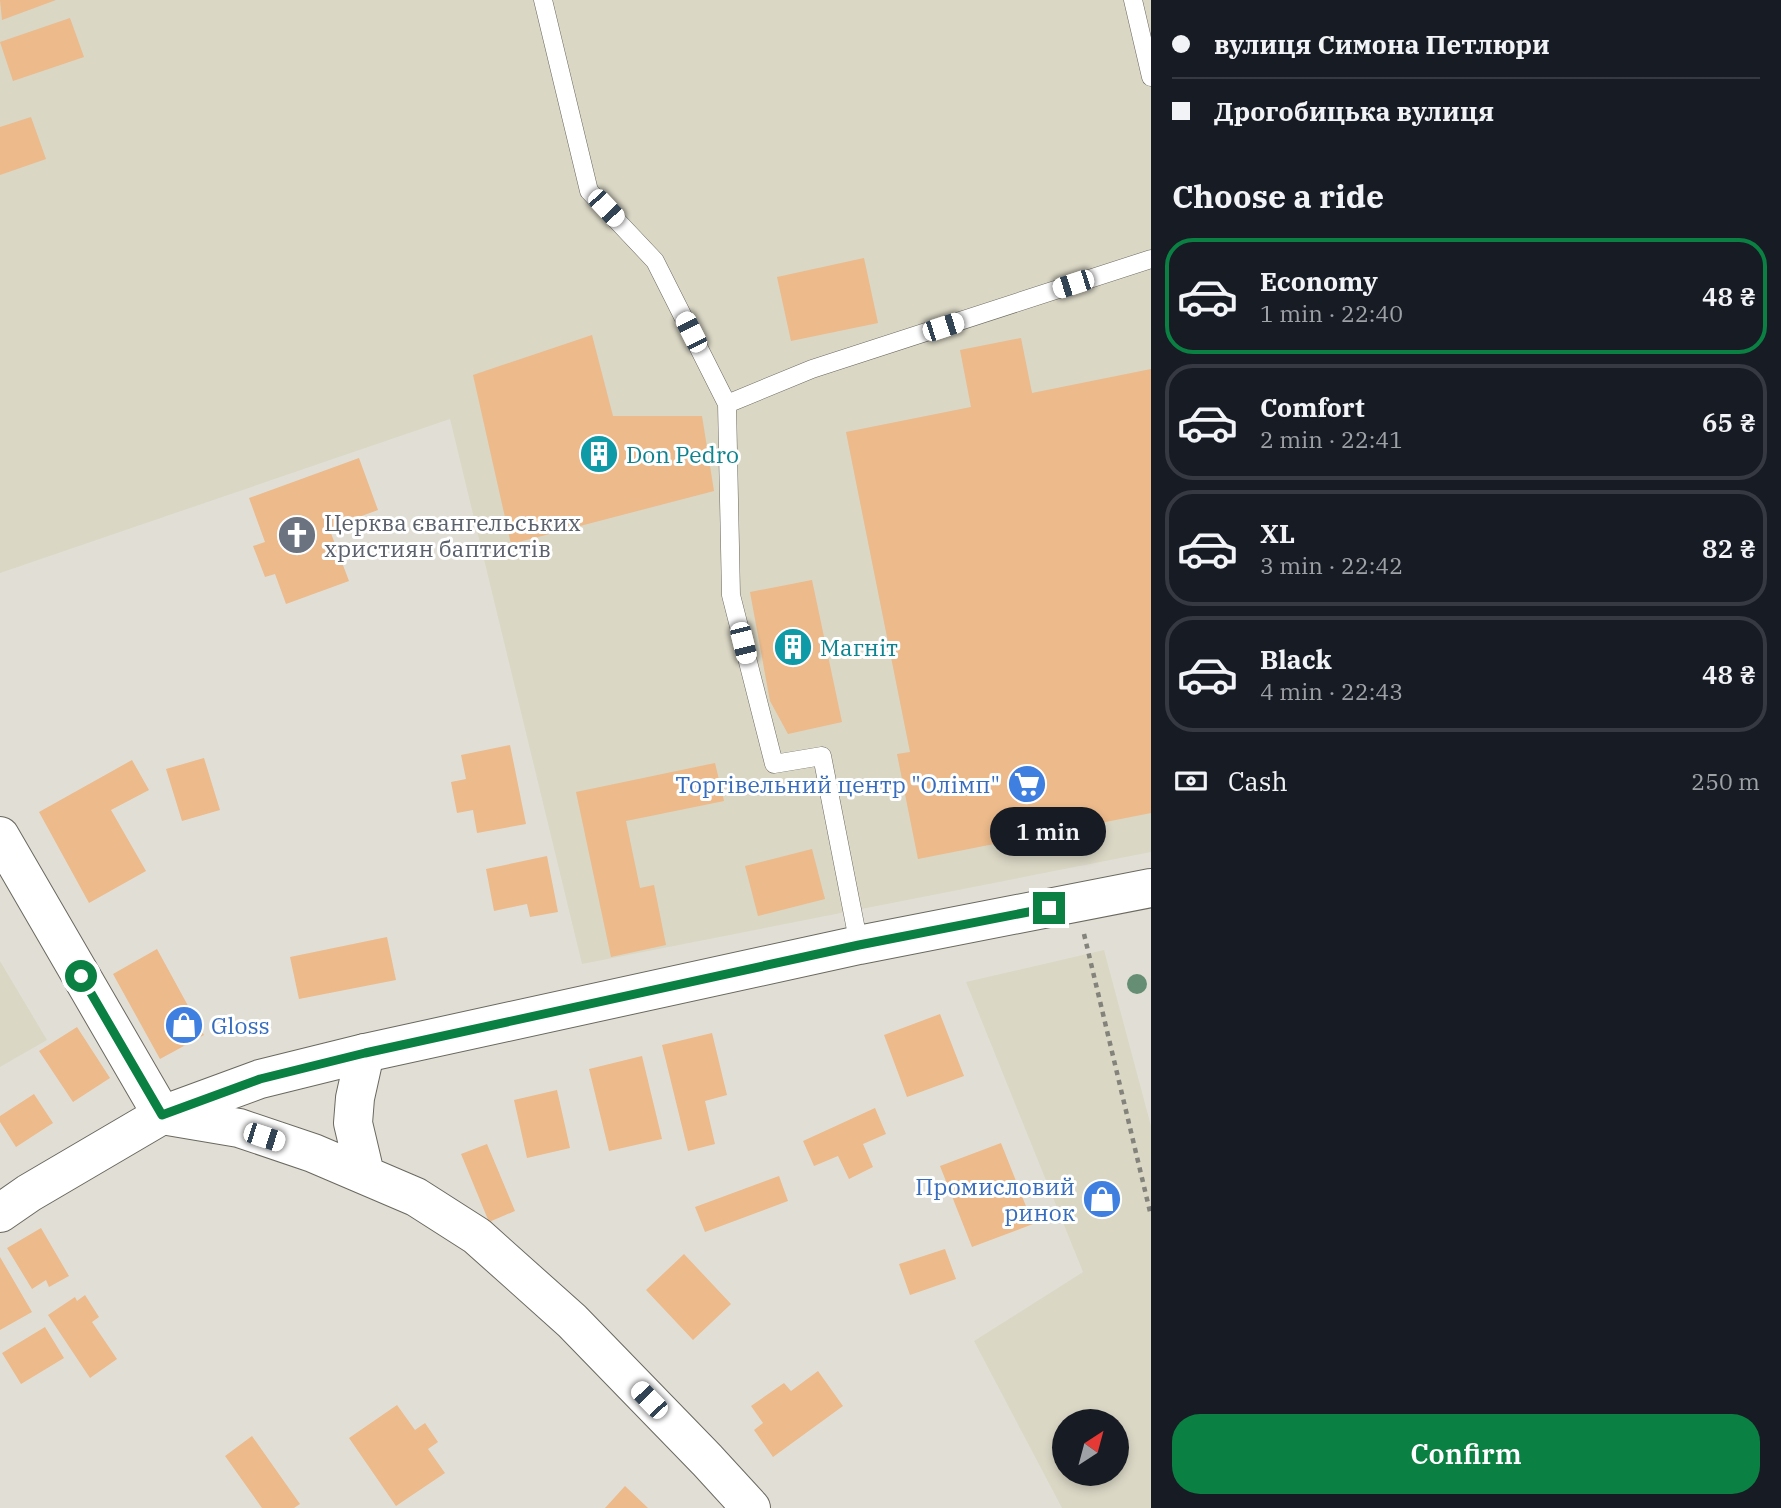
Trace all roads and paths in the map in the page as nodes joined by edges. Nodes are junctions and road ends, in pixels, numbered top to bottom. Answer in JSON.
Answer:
{"nodes":[{"id":1,"x":543,"y":0,"type":"edge"},
{"id":2,"x":1133,"y":0,"type":"edge"},
{"id":3,"x":1151,"y":77,"type":"edge"},
{"id":4,"x":1151,"y":259,"type":"edge"},
{"id":5,"x":727,"y":404,"type":"junction"},
{"id":6,"x":0,"y":836,"type":"edge"},
{"id":7,"x":1151,"y":888,"type":"edge"},
{"id":8,"x":1076,"y":903,"type":"junction"},
{"id":9,"x":859,"y":945,"type":"junction"},
{"id":10,"x":365,"y":1053,"type":"junction"},
{"id":11,"x":162,"y":1115,"type":"junction"},
{"id":12,"x":365,"y":1174,"type":"junction"},
{"id":13,"x":0,"y":1213,"type":"edge"},
{"id":14,"x":1151,"y":1216,"type":"edge"},
{"id":15,"x":751,"y":1508,"type":"edge"}],
"edges":[{"from":1,"to":5,"type":"lane"},
{"from":2,"to":3,"type":"lane"},
{"from":4,"to":5,"type":"lane"},
{"from":5,"to":9,"type":"lane"},
{"from":6,"to":11,"type":"main road"},
{"from":7,"to":8,"type":"main road"},
{"from":8,"to":9,"type":"main road"},
{"from":8,"to":14,"type":"path"},
{"from":9,"to":10,"type":"main road"},
{"from":10,"to":11,"type":"main road"},
{"from":10,"to":12,"type":"main road"},
{"from":11,"to":12,"type":"main road"},
{"from":11,"to":13,"type":"main road"},
{"from":12,"to":15,"type":"main road"}]}
